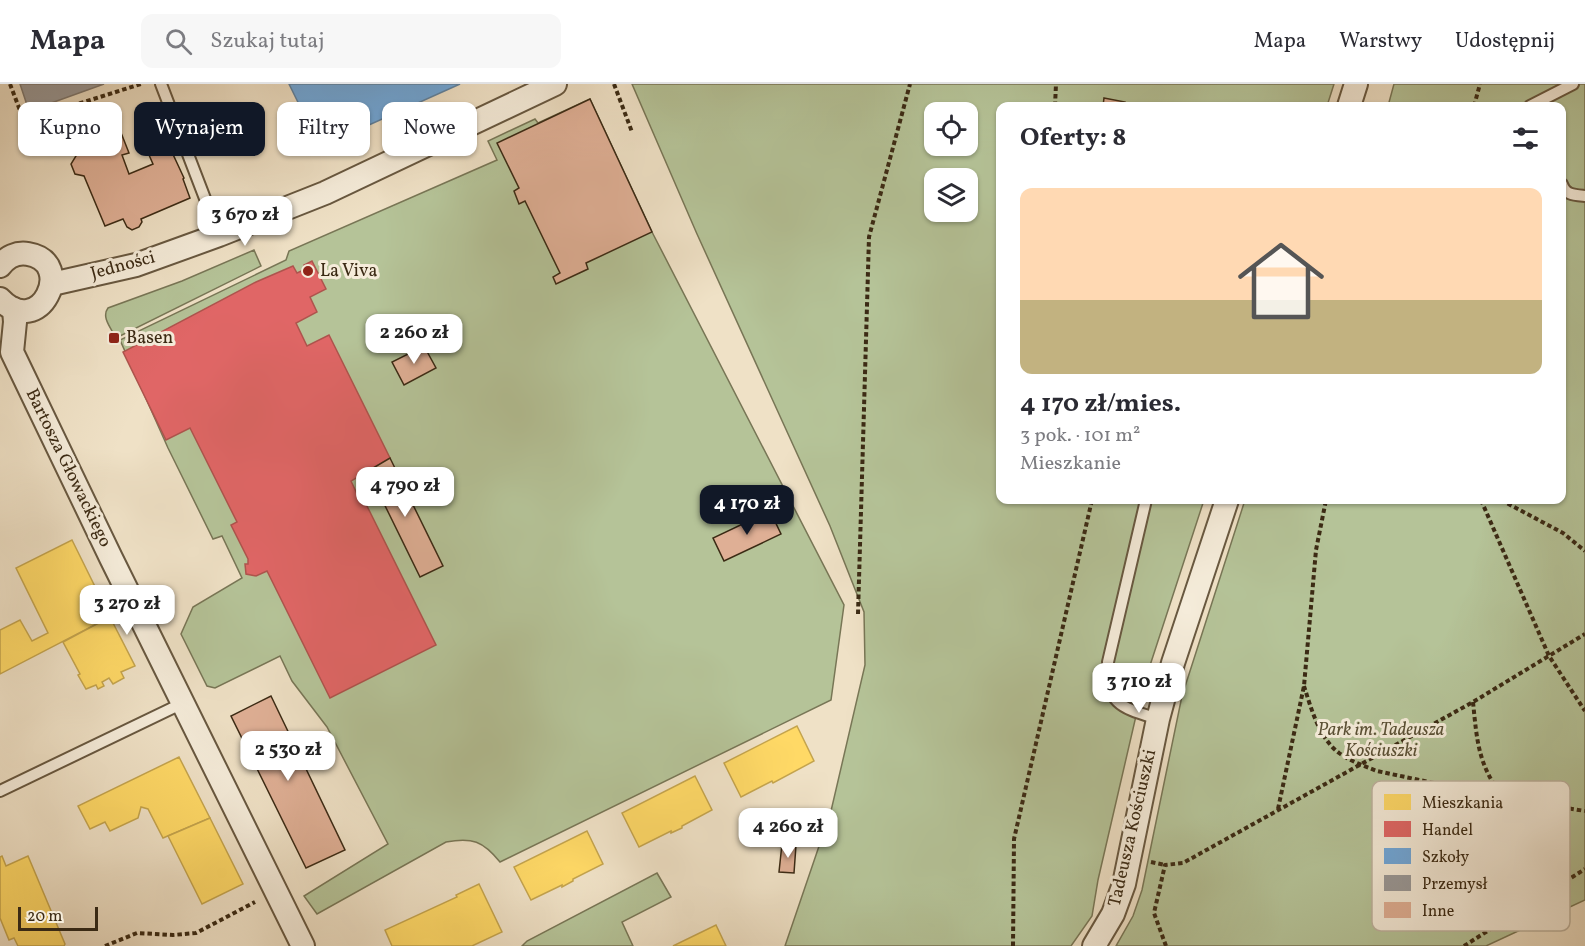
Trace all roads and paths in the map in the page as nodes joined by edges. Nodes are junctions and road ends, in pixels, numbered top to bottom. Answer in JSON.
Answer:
{"nodes":[{"id":1,"x":10,"y":84,"type":"edge"},
{"id":2,"x":141,"y":84,"type":"edge"},
{"id":3,"x":161,"y":84,"type":"edge"},
{"id":4,"x":555,"y":84,"type":"edge"},
{"id":5,"x":614,"y":84,"type":"edge"},
{"id":6,"x":910,"y":84,"type":"edge"},
{"id":7,"x":1056,"y":84,"type":"edge"},
{"id":8,"x":1356,"y":84,"type":"edge"},
{"id":9,"x":1480,"y":84,"type":"edge"},
{"id":10,"x":1573,"y":84,"type":"edge"},
{"id":11,"x":1055,"y":102,"type":"edge"},
{"id":12,"x":1350,"y":102,"type":"edge"},
{"id":13,"x":1475,"y":102,"type":"edge"},
{"id":14,"x":1538,"y":102,"type":"edge"},
{"id":15,"x":632,"y":132,"type":"dead end"},
{"id":16,"x":1566,"y":192,"type":"edge"},
{"id":17,"x":1585,"y":196,"type":"edge"},
{"id":18,"x":219,"y":236,"type":"junction"},
{"id":19,"x":1,"y":262,"type":"edge"},
{"id":20,"x":52,"y":284,"type":"junction"},
{"id":21,"x":7,"y":304,"type":"edge"},
{"id":22,"x":1091,"y":504,"type":"edge"},
{"id":23,"x":1145,"y":504,"type":"edge"},
{"id":24,"x":1226,"y":504,"type":"edge"},
{"id":25,"x":1325,"y":504,"type":"edge"},
{"id":26,"x":1483,"y":504,"type":"edge"},
{"id":27,"x":1509,"y":504,"type":"edge"},
{"id":28,"x":1585,"y":551,"type":"edge"},
{"id":29,"x":858,"y":614,"type":"dead end"},
{"id":30,"x":1585,"y":634,"type":"edge"},
{"id":31,"x":1549,"y":656,"type":"junction"},
{"id":32,"x":1304,"y":686,"type":"junction"},
{"id":33,"x":1473,"y":702,"type":"junction"},
{"id":34,"x":183,"y":704,"type":"junction"},
{"id":35,"x":1585,"y":711,"type":"edge"},
{"id":36,"x":1158,"y":719,"type":"junction"},
{"id":37,"x":1360,"y":765,"type":"junction"},
{"id":38,"x":1424,"y":781,"type":"edge"},
{"id":39,"x":1492,"y":781,"type":"edge"},
{"id":40,"x":0,"y":791,"type":"edge"},
{"id":41,"x":1570,"y":809,"type":"edge"},
{"id":42,"x":1278,"y":810,"type":"junction"},
{"id":43,"x":1585,"y":811,"type":"edge"},
{"id":44,"x":1585,"y":869,"type":"edge"},
{"id":45,"x":1570,"y":879,"type":"edge"},
{"id":46,"x":257,"y":902,"type":"dead end"},
{"id":47,"x":1488,"y":931,"type":"edge"},
{"id":48,"x":105,"y":946,"type":"edge"},
{"id":49,"x":303,"y":946,"type":"edge"},
{"id":50,"x":1012,"y":946,"type":"edge"},
{"id":51,"x":1094,"y":946,"type":"edge"},
{"id":52,"x":1166,"y":946,"type":"edge"},
{"id":53,"x":1464,"y":946,"type":"edge"}],
"edges":[{"from":1,"to":2,"type":"path"},
{"from":3,"to":18,"type":"lane"},
{"from":4,"to":18,"type":"street","name":"Jedności"},
{"from":5,"to":15,"type":"path"},
{"from":6,"to":29,"type":"path"},
{"from":7,"to":11,"type":"path"},
{"from":8,"to":12,"type":"street"},
{"from":9,"to":13,"type":"path"},
{"from":10,"to":14,"type":"lane"},
{"from":16,"to":17,"type":"lane"},
{"from":18,"to":20,"type":"street","name":"Jedności"},
{"from":19,"to":20,"type":"street"},
{"from":20,"to":21,"type":"street"},
{"from":21,"to":34,"type":"street","name":"Bartosza Głowackiego"},
{"from":22,"to":50,"type":"path"},
{"from":23,"to":36,"type":"lane"},
{"from":24,"to":36,"type":"street","name":"Tadeusza Kościuszki"},
{"from":25,"to":32,"type":"path"},
{"from":26,"to":31,"type":"path"},
{"from":27,"to":28,"type":"path"},
{"from":30,"to":31,"type":"path"},
{"from":31,"to":33,"type":"path"},
{"from":31,"to":35,"type":"path"},
{"from":32,"to":37,"type":"path"},
{"from":32,"to":42,"type":"path"},
{"from":33,"to":37,"type":"path"},
{"from":33,"to":39,"type":"path"},
{"from":34,"to":40,"type":"lane"},
{"from":34,"to":49,"type":"street","name":"Bartosza Głowackiego"},
{"from":36,"to":51,"type":"street","name":"Tadeusza Kościuszki"},
{"from":37,"to":38,"type":"path"},
{"from":37,"to":42,"type":"path"},
{"from":41,"to":43,"type":"path"},
{"from":42,"to":52,"type":"path"},
{"from":44,"to":45,"type":"path"},
{"from":46,"to":48,"type":"path"},
{"from":47,"to":53,"type":"path"}]}
